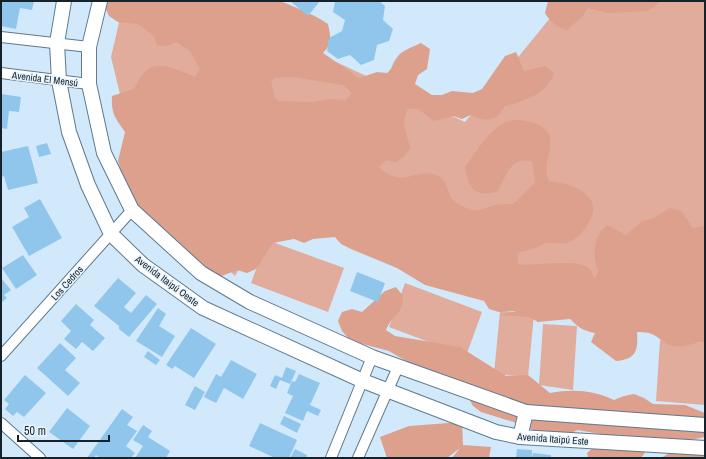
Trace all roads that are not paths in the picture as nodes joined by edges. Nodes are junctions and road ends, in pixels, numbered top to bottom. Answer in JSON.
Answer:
{"nodes":[{"id":1,"x":64,"y":1,"type":"edge"},
{"id":2,"x":100,"y":1,"type":"edge"},
{"id":3,"x":1,"y":37,"type":"edge"},
{"id":4,"x":57,"y":43,"type":"junction"},
{"id":5,"x":89,"y":47,"type":"junction"},
{"id":6,"x":1,"y":73,"type":"edge"},
{"id":7,"x":59,"y":81,"type":"junction"},
{"id":8,"x":89,"y":84,"type":"junction"},
{"id":9,"x":132,"y":210,"type":"junction"},
{"id":10,"x":111,"y":234,"type":"junction"},
{"id":11,"x":1,"y":356,"type":"edge"},
{"id":12,"x":372,"y":357,"type":"junction"},
{"id":13,"x":398,"y":367,"type":"junction"},
{"id":14,"x":363,"y":382,"type":"junction"},
{"id":15,"x":387,"y":391,"type":"junction"},
{"id":16,"x":526,"y":412,"type":"junction"},
{"id":17,"x":1,"y":423,"type":"edge"},
{"id":18,"x":705,"y":425,"type":"edge"},
{"id":19,"x":520,"y":437,"type":"junction"},
{"id":20,"x":705,"y":448,"type":"edge"},
{"id":21,"x":40,"y":458,"type":"edge"},
{"id":22,"x":331,"y":458,"type":"edge"},
{"id":23,"x":358,"y":458,"type":"edge"}],
"edges":[{"from":1,"to":4,"type":"street","name":"Avenida Itaipú Oeste"},
{"from":2,"to":5,"type":"street"},
{"from":3,"to":4,"type":"street"},
{"from":4,"to":5,"type":"street"},
{"from":4,"to":7,"type":"street","name":"Avenida Itaipú Oeste"},
{"from":5,"to":8,"type":"street"},
{"from":6,"to":7,"type":"street","name":"Avenida El Mensú"},
{"from":7,"to":8,"type":"street","name":"Avenida El Mensú"},
{"from":7,"to":10,"type":"street","name":"Avenida Itaipú Oeste"},
{"from":8,"to":9,"type":"street"},
{"from":9,"to":10,"type":"street","name":"Los Cedros"},
{"from":9,"to":12,"type":"street"},
{"from":10,"to":11,"type":"street","name":"Los Cedros"},
{"from":10,"to":14,"type":"street","name":"Avenida Itaipú Oeste"},
{"from":12,"to":13,"type":"street"},
{"from":12,"to":14,"type":"street"},
{"from":13,"to":15,"type":"street"},
{"from":13,"to":16,"type":"street"},
{"from":14,"to":15,"type":"street","name":"Avenida Itaipú Este"},
{"from":14,"to":22,"type":"street"},
{"from":15,"to":19,"type":"street","name":"Avenida Itaipú Este"},
{"from":15,"to":23,"type":"street"},
{"from":16,"to":18,"type":"street"},
{"from":16,"to":19,"type":"street"},
{"from":17,"to":21,"type":"street"},
{"from":19,"to":20,"type":"street","name":"Avenida Itaipú Este"}]}
